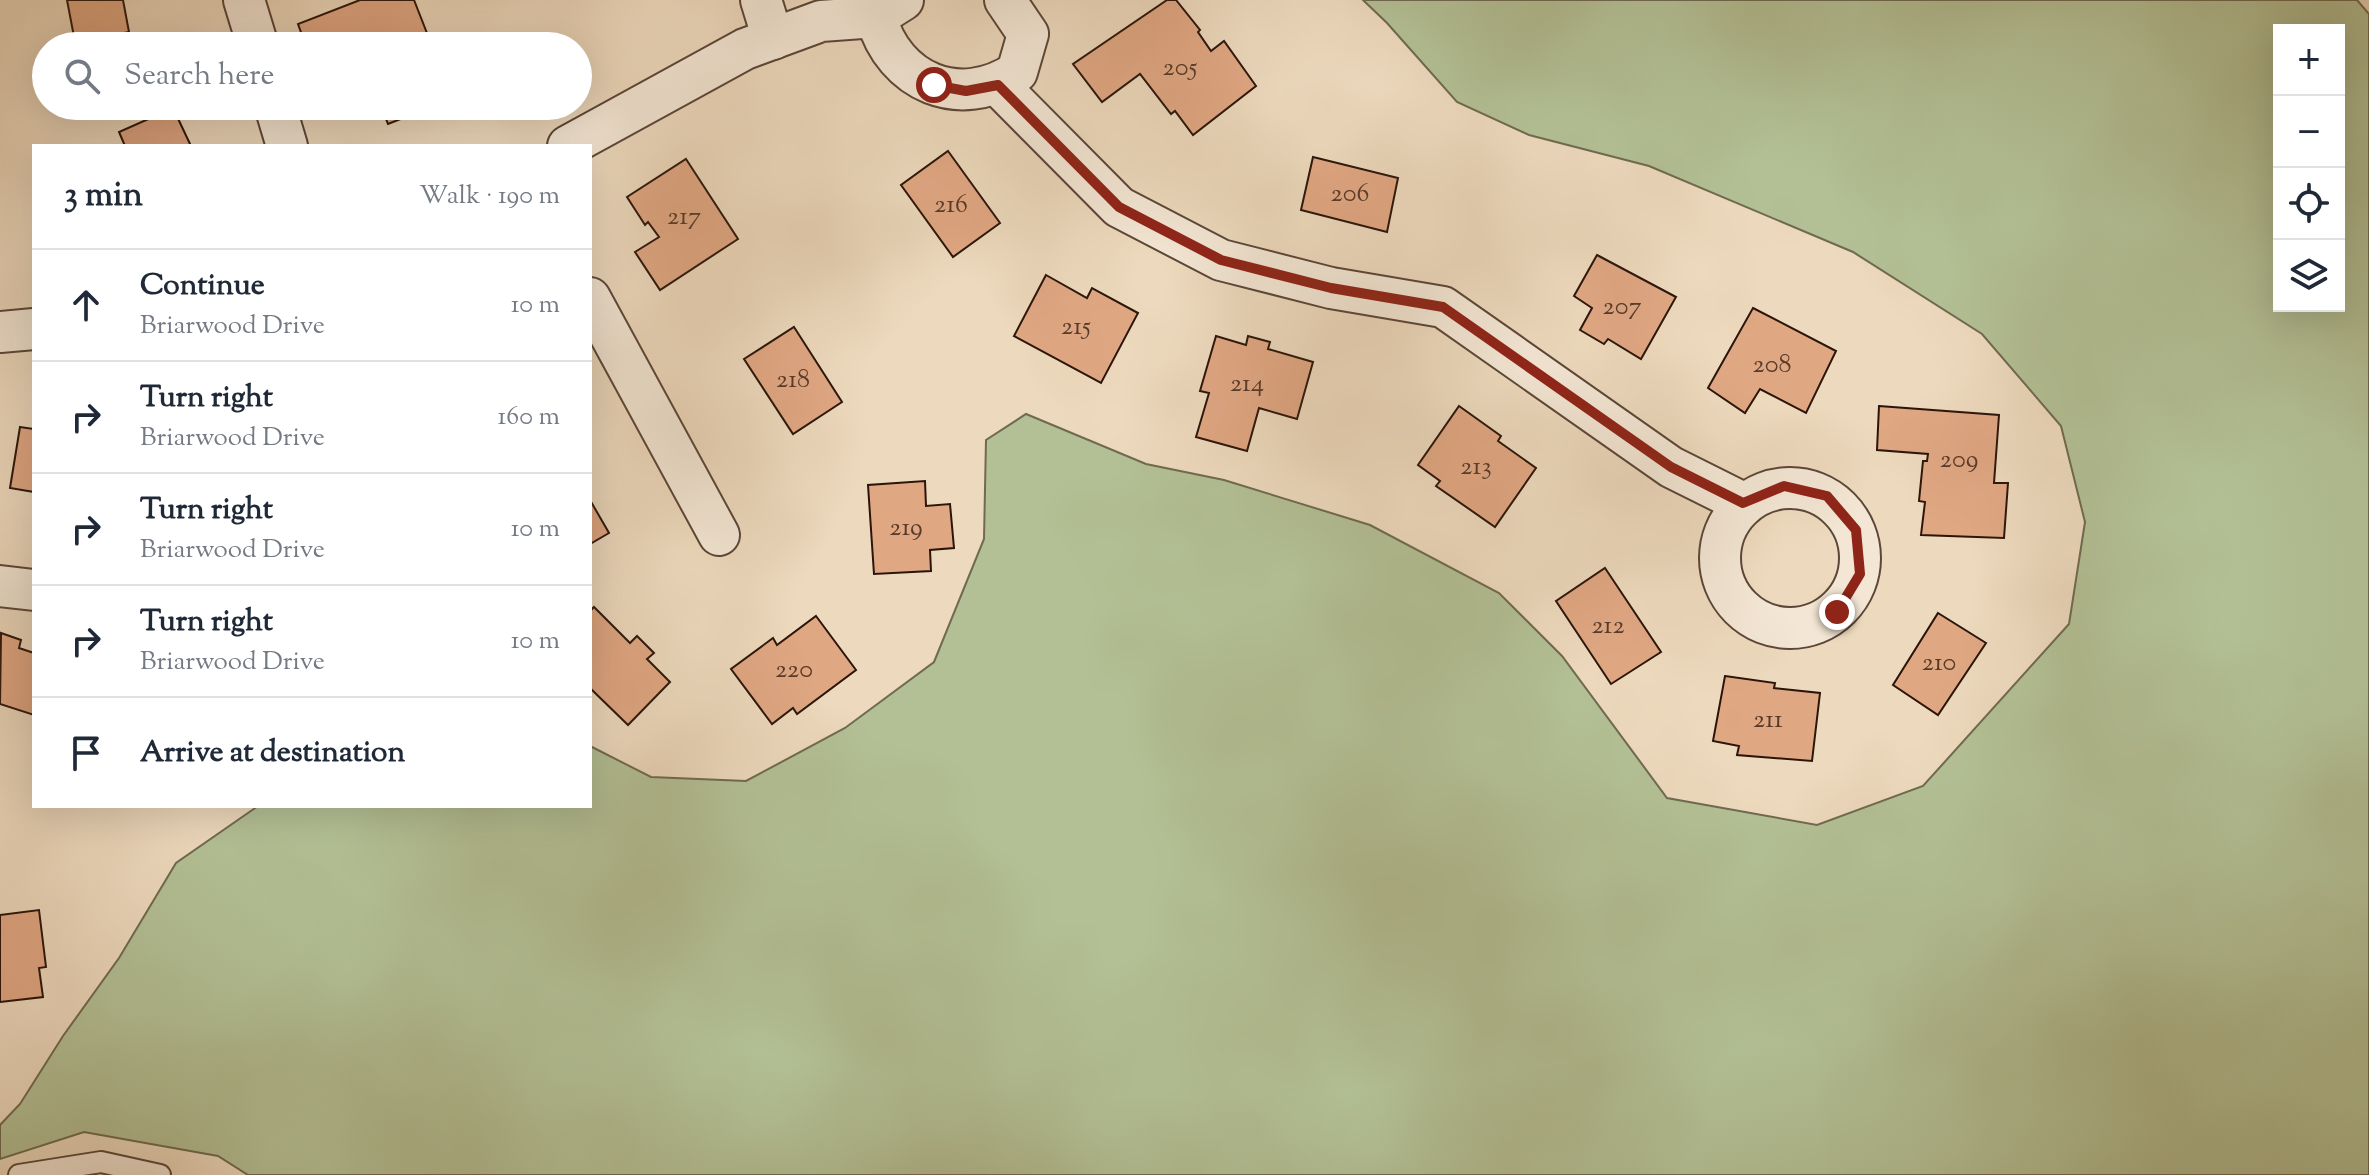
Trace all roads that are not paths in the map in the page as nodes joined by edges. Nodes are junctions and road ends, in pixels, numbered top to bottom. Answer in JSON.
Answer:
{"nodes":[{"id":1,"x":244,"y":0,"type":"edge"},
{"id":2,"x":761,"y":0,"type":"edge"},
{"id":3,"x":1005,"y":0,"type":"edge"},
{"id":4,"x":890,"y":9,"type":"edge"},
{"id":5,"x":254,"y":32,"type":"edge"},
{"id":6,"x":773,"y":39,"type":"junction"},
{"id":7,"x":998,"y":85,"type":"junction"},
{"id":8,"x":279,"y":120,"type":"edge"},
{"id":9,"x":286,"y":144,"type":"edge"},
{"id":10,"x":572,"y":144,"type":"edge"},
{"id":11,"x":592,"y":302,"type":"edge"},
{"id":12,"x":32,"y":329,"type":"edge"},
{"id":13,"x":0,"y":332,"type":"edge"},
{"id":14,"x":1743,"y":503,"type":"dead end"},
{"id":15,"x":719,"y":535,"type":"dead end"},
{"id":16,"x":0,"y":586,"type":"edge"},
{"id":17,"x":32,"y":590,"type":"edge"},
{"id":18,"x":19,"y":1175,"type":"edge"},
{"id":19,"x":160,"y":1175,"type":"edge"}],
"edges":[{"from":1,"to":5,"type":"street"},
{"from":2,"to":6,"type":"street"},
{"from":3,"to":7,"type":"street"},
{"from":4,"to":6,"type":"street"},
{"from":4,"to":7,"type":"street"},
{"from":6,"to":10,"type":"street"},
{"from":7,"to":14,"type":"street"},
{"from":8,"to":9,"type":"street"},
{"from":11,"to":15,"type":"street"},
{"from":12,"to":13,"type":"street"},
{"from":16,"to":17,"type":"street"},
{"from":18,"to":19,"type":"lane"}]}
